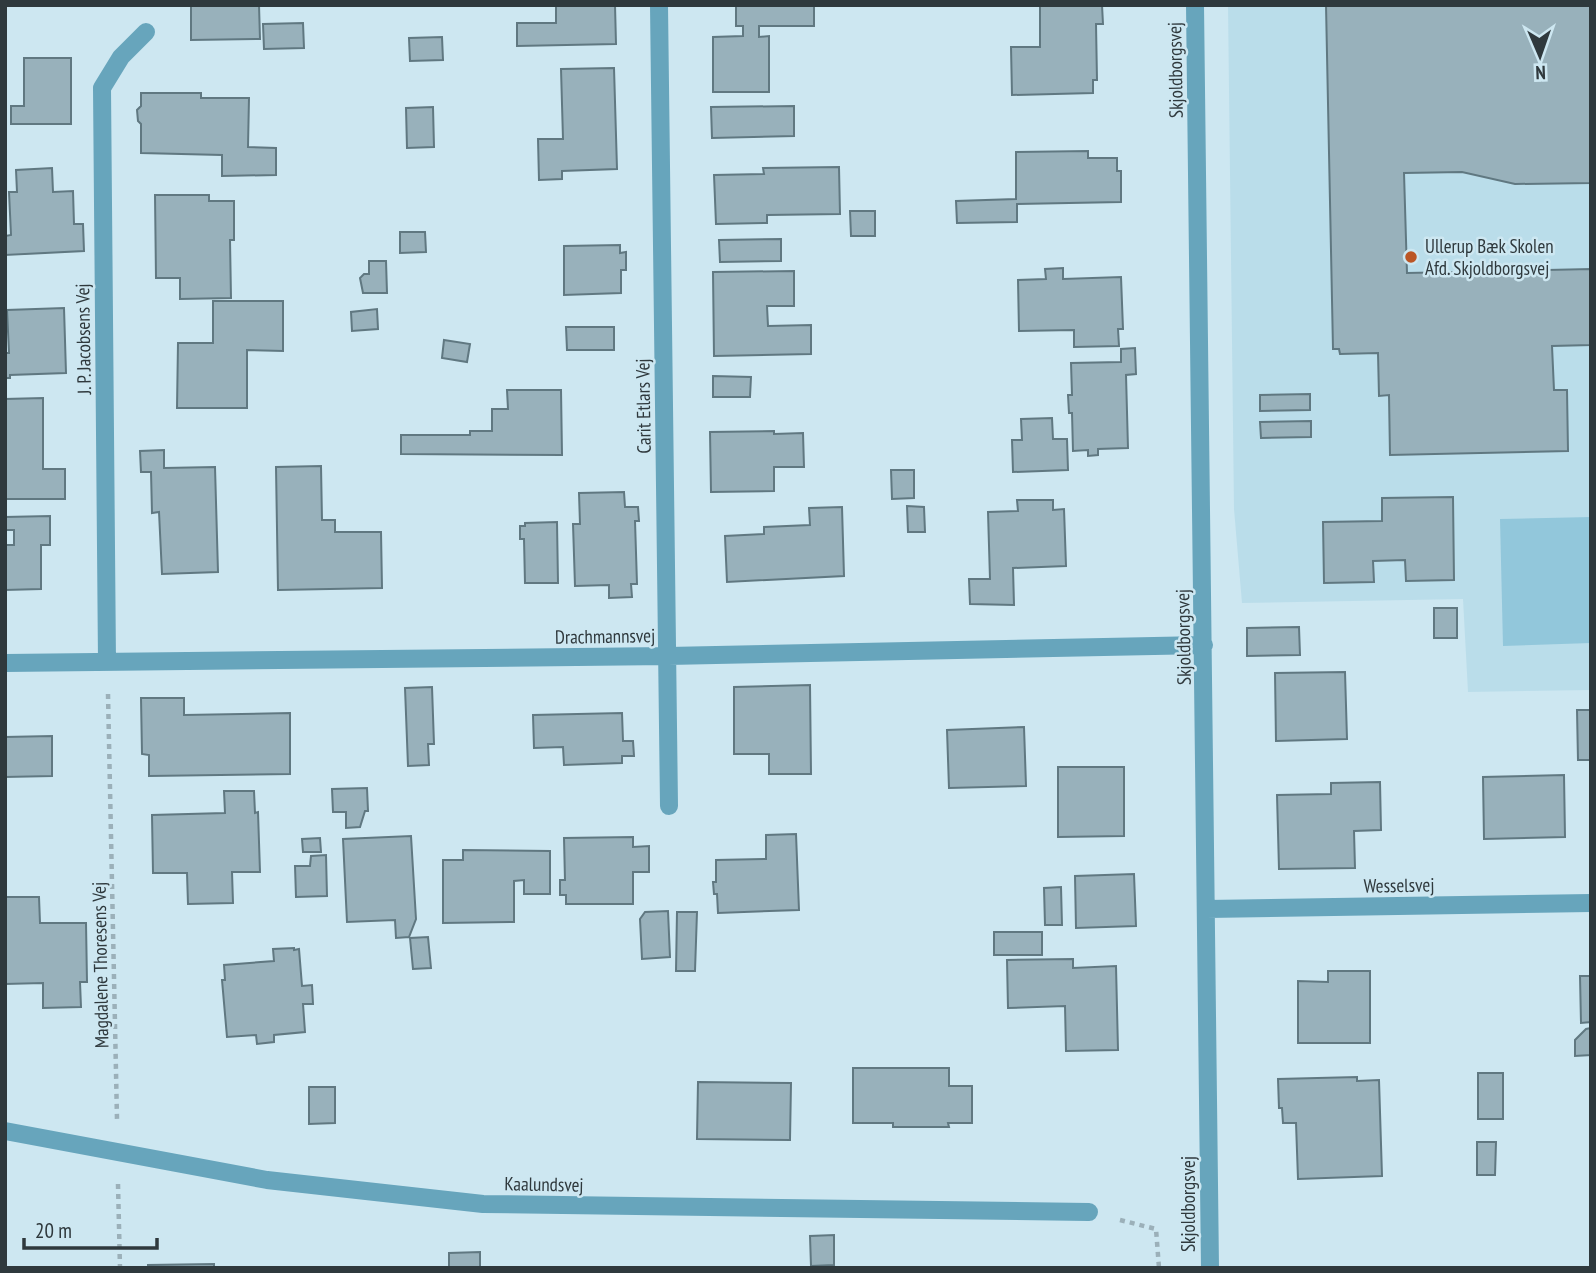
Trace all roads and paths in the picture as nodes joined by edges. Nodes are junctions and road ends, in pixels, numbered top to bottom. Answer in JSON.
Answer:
{"nodes":[{"id":1,"x":659,"y":5,"type":"edge"},
{"id":2,"x":1195,"y":5,"type":"edge"},
{"id":3,"x":146,"y":32,"type":"dead end"},
{"id":4,"x":1204,"y":645,"type":"junction"},
{"id":5,"x":668,"y":656,"type":"junction"},
{"id":6,"x":107,"y":662,"type":"junction"},
{"id":7,"x":5,"y":663,"type":"edge"},
{"id":8,"x":669,"y":806,"type":"dead end"},
{"id":9,"x":1591,"y":903,"type":"edge"},
{"id":10,"x":1207,"y":909,"type":"junction"},
{"id":11,"x":5,"y":1131,"type":"edge"},
{"id":12,"x":117,"y":1151,"type":"junction"},
{"id":13,"x":1089,"y":1212,"type":"dead end"},
{"id":14,"x":1156,"y":1229,"type":"dead end"},
{"id":15,"x":120,"y":1268,"type":"edge"},
{"id":16,"x":1159,"y":1268,"type":"edge"},
{"id":17,"x":1210,"y":1268,"type":"edge"}],
"edges":[{"from":1,"to":5,"type":"street","name":"Carit Etlars Vej"},
{"from":2,"to":4,"type":"street","name":"Skjoldborgsvej"},
{"from":3,"to":6,"type":"street","name":"J. P. Jacobsens Vej"},
{"from":4,"to":5,"type":"street","name":"Drachmannsvej"},
{"from":4,"to":10,"type":"street","name":"Skjoldborgsvej"},
{"from":5,"to":6,"type":"street","name":"Drachmannsvej"},
{"from":5,"to":8,"type":"street","name":"Carit Etlars Vej"},
{"from":6,"to":7,"type":"street","name":"Drachmannsvej"},
{"from":6,"to":12,"type":"path","name":"Magdalene Thoresens Vej"},
{"from":9,"to":10,"type":"street","name":"Wesselsvej"},
{"from":10,"to":17,"type":"street","name":"Skjoldborgsvej"},
{"from":11,"to":12,"type":"street","name":"Kaalundsvej"},
{"from":12,"to":13,"type":"street","name":"Kaalundsvej"},
{"from":12,"to":15,"type":"path","name":"Magdalene Thoresens Vej"},
{"from":14,"to":16,"type":"path"}]}
